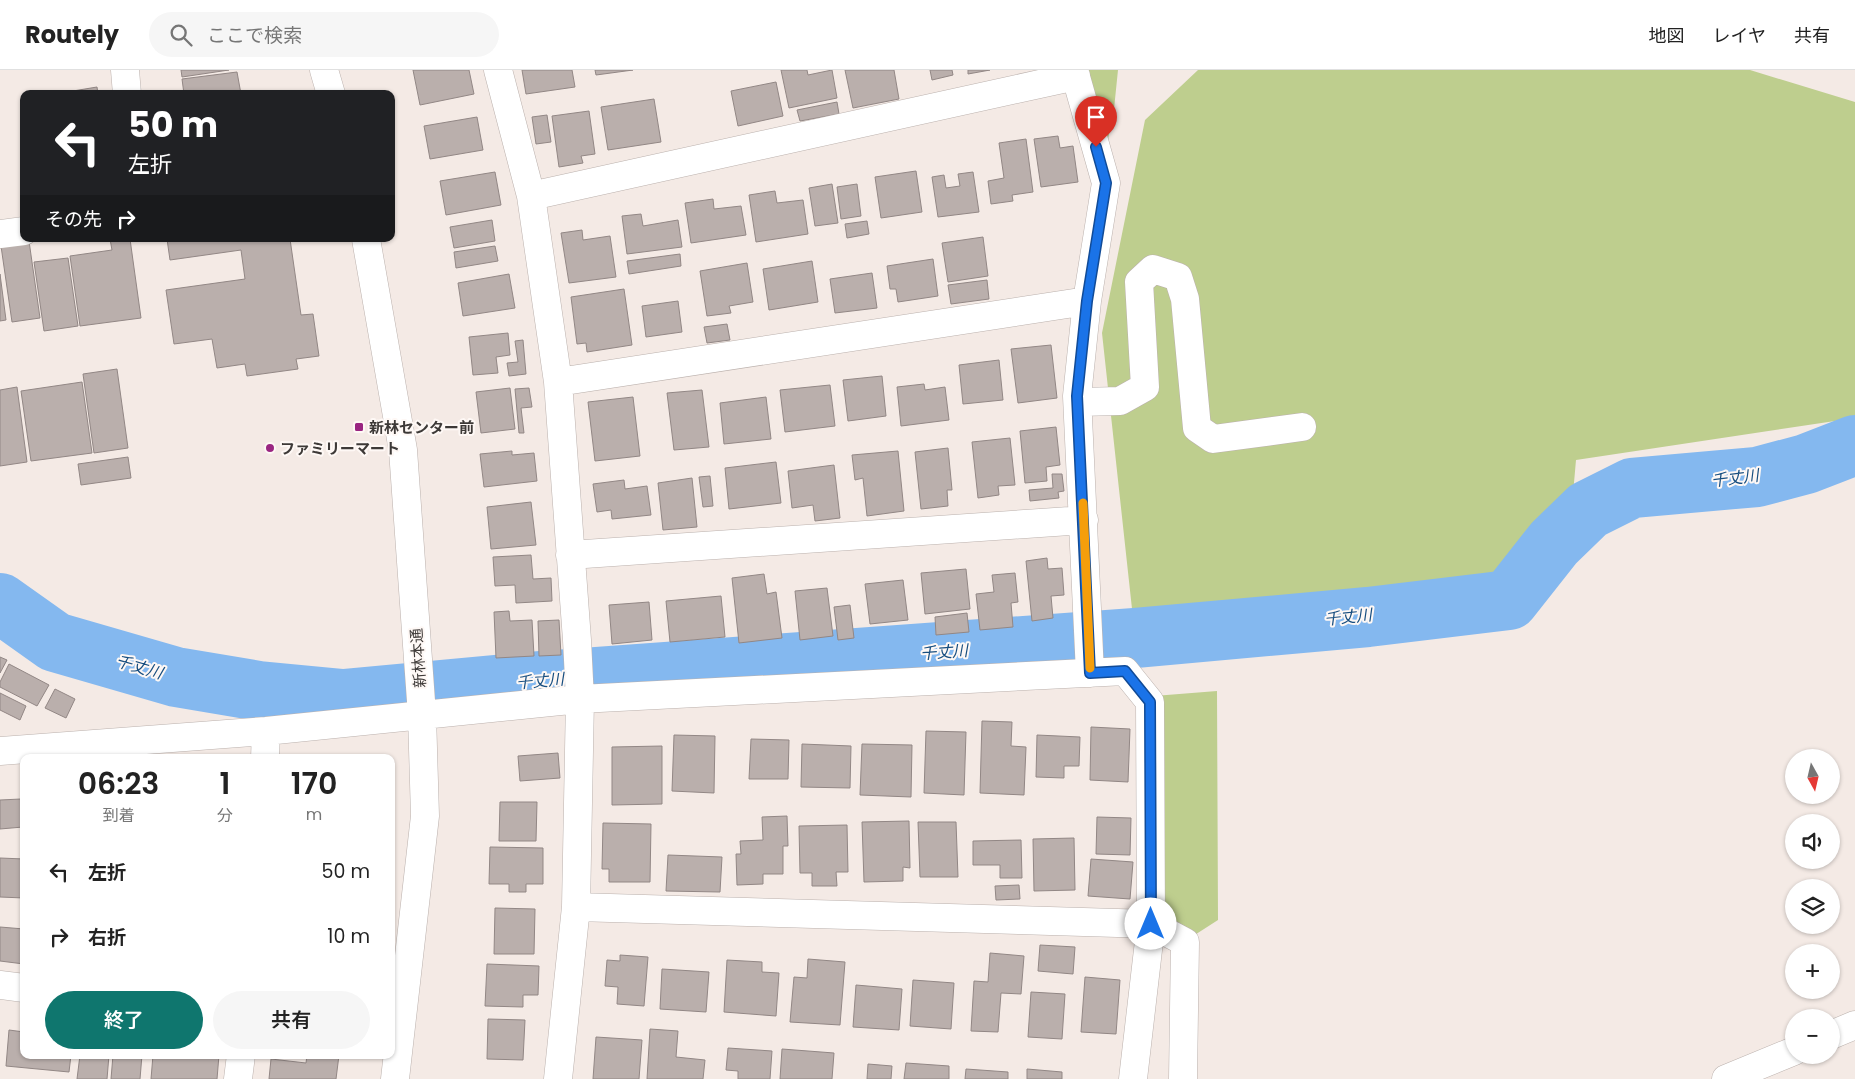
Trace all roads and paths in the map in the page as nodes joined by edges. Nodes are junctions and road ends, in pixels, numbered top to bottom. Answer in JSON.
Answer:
{"nodes":[{"id":1,"x":125,"y":70,"type":"edge"},
{"id":2,"x":324,"y":70,"type":"edge"},
{"id":3,"x":498,"y":70,"type":"edge"},
{"id":4,"x":1075,"y":73,"type":"edge"},
{"id":5,"x":127,"y":90,"type":"edge"},
{"id":6,"x":330,"y":90,"type":"edge"},
{"id":7,"x":531,"y":196,"type":"junction"},
{"id":8,"x":20,"y":232,"type":"edge"},
{"id":9,"x":0,"y":234,"type":"edge"},
{"id":10,"x":367,"y":242,"type":"edge"},
{"id":11,"x":1087,"y":301,"type":"junction"},
{"id":12,"x":558,"y":382,"type":"junction"},
{"id":13,"x":1078,"y":402,"type":"junction"},
{"id":14,"x":1302,"y":428,"type":"dead end"},
{"id":15,"x":1084,"y":520,"type":"junction"},
{"id":16,"x":570,"y":555,"type":"junction"},
{"id":17,"x":1090,"y":673,"type":"junction"},
{"id":18,"x":580,"y":700,"type":"junction"},
{"id":19,"x":422,"y":716,"type":"junction"},
{"id":20,"x":265,"y":744,"type":"edge"},
{"id":21,"x":0,"y":751,"type":"edge"},
{"id":22,"x":85,"y":751,"type":"edge"},
{"id":23,"x":576,"y":907,"type":"junction"},
{"id":24,"x":1151,"y":924,"type":"junction"},
{"id":25,"x":0,"y":985,"type":"edge"},
{"id":26,"x":20,"y":988,"type":"edge"},
{"id":27,"x":1855,"y":1025,"type":"edge"},
{"id":28,"x":1840,"y":1031,"type":"edge"},
{"id":29,"x":1785,"y":1055,"type":"edge"},
{"id":30,"x":241,"y":1059,"type":"edge"},
{"id":31,"x":238,"y":1079,"type":"edge"},
{"id":32,"x":395,"y":1079,"type":"edge"},
{"id":33,"x":558,"y":1079,"type":"edge"},
{"id":34,"x":1133,"y":1079,"type":"edge"},
{"id":35,"x":1183,"y":1079,"type":"edge"},
{"id":36,"x":1726,"y":1079,"type":"edge"}],
"edges":[{"from":1,"to":5,"type":"street"},
{"from":2,"to":6,"type":"street"},
{"from":3,"to":7,"type":"street"},
{"from":4,"to":7,"type":"street"},
{"from":4,"to":11,"type":"street"},
{"from":7,"to":12,"type":"street"},
{"from":8,"to":9,"type":"street"},
{"from":10,"to":19,"type":"street","name":"新林本通"},
{"from":11,"to":12,"type":"street"},
{"from":11,"to":13,"type":"street"},
{"from":12,"to":16,"type":"street"},
{"from":13,"to":14,"type":"street"},
{"from":13,"to":15,"type":"street"},
{"from":15,"to":16,"type":"street"},
{"from":15,"to":17,"type":"street"},
{"from":16,"to":18,"type":"street"},
{"from":17,"to":18,"type":"street"},
{"from":17,"to":24,"type":"street"},
{"from":18,"to":19,"type":"street"},
{"from":18,"to":23,"type":"street"},
{"from":19,"to":20,"type":"street"},
{"from":19,"to":32,"type":"street","name":"新林本通"},
{"from":20,"to":22,"type":"street"},
{"from":21,"to":22,"type":"street"},
{"from":23,"to":24,"type":"street"},
{"from":23,"to":33,"type":"street"},
{"from":24,"to":34,"type":"street"},
{"from":24,"to":35,"type":"street"},
{"from":25,"to":26,"type":"street"},
{"from":27,"to":28,"type":"street"},
{"from":29,"to":36,"type":"street"},
{"from":30,"to":31,"type":"street"}]}
